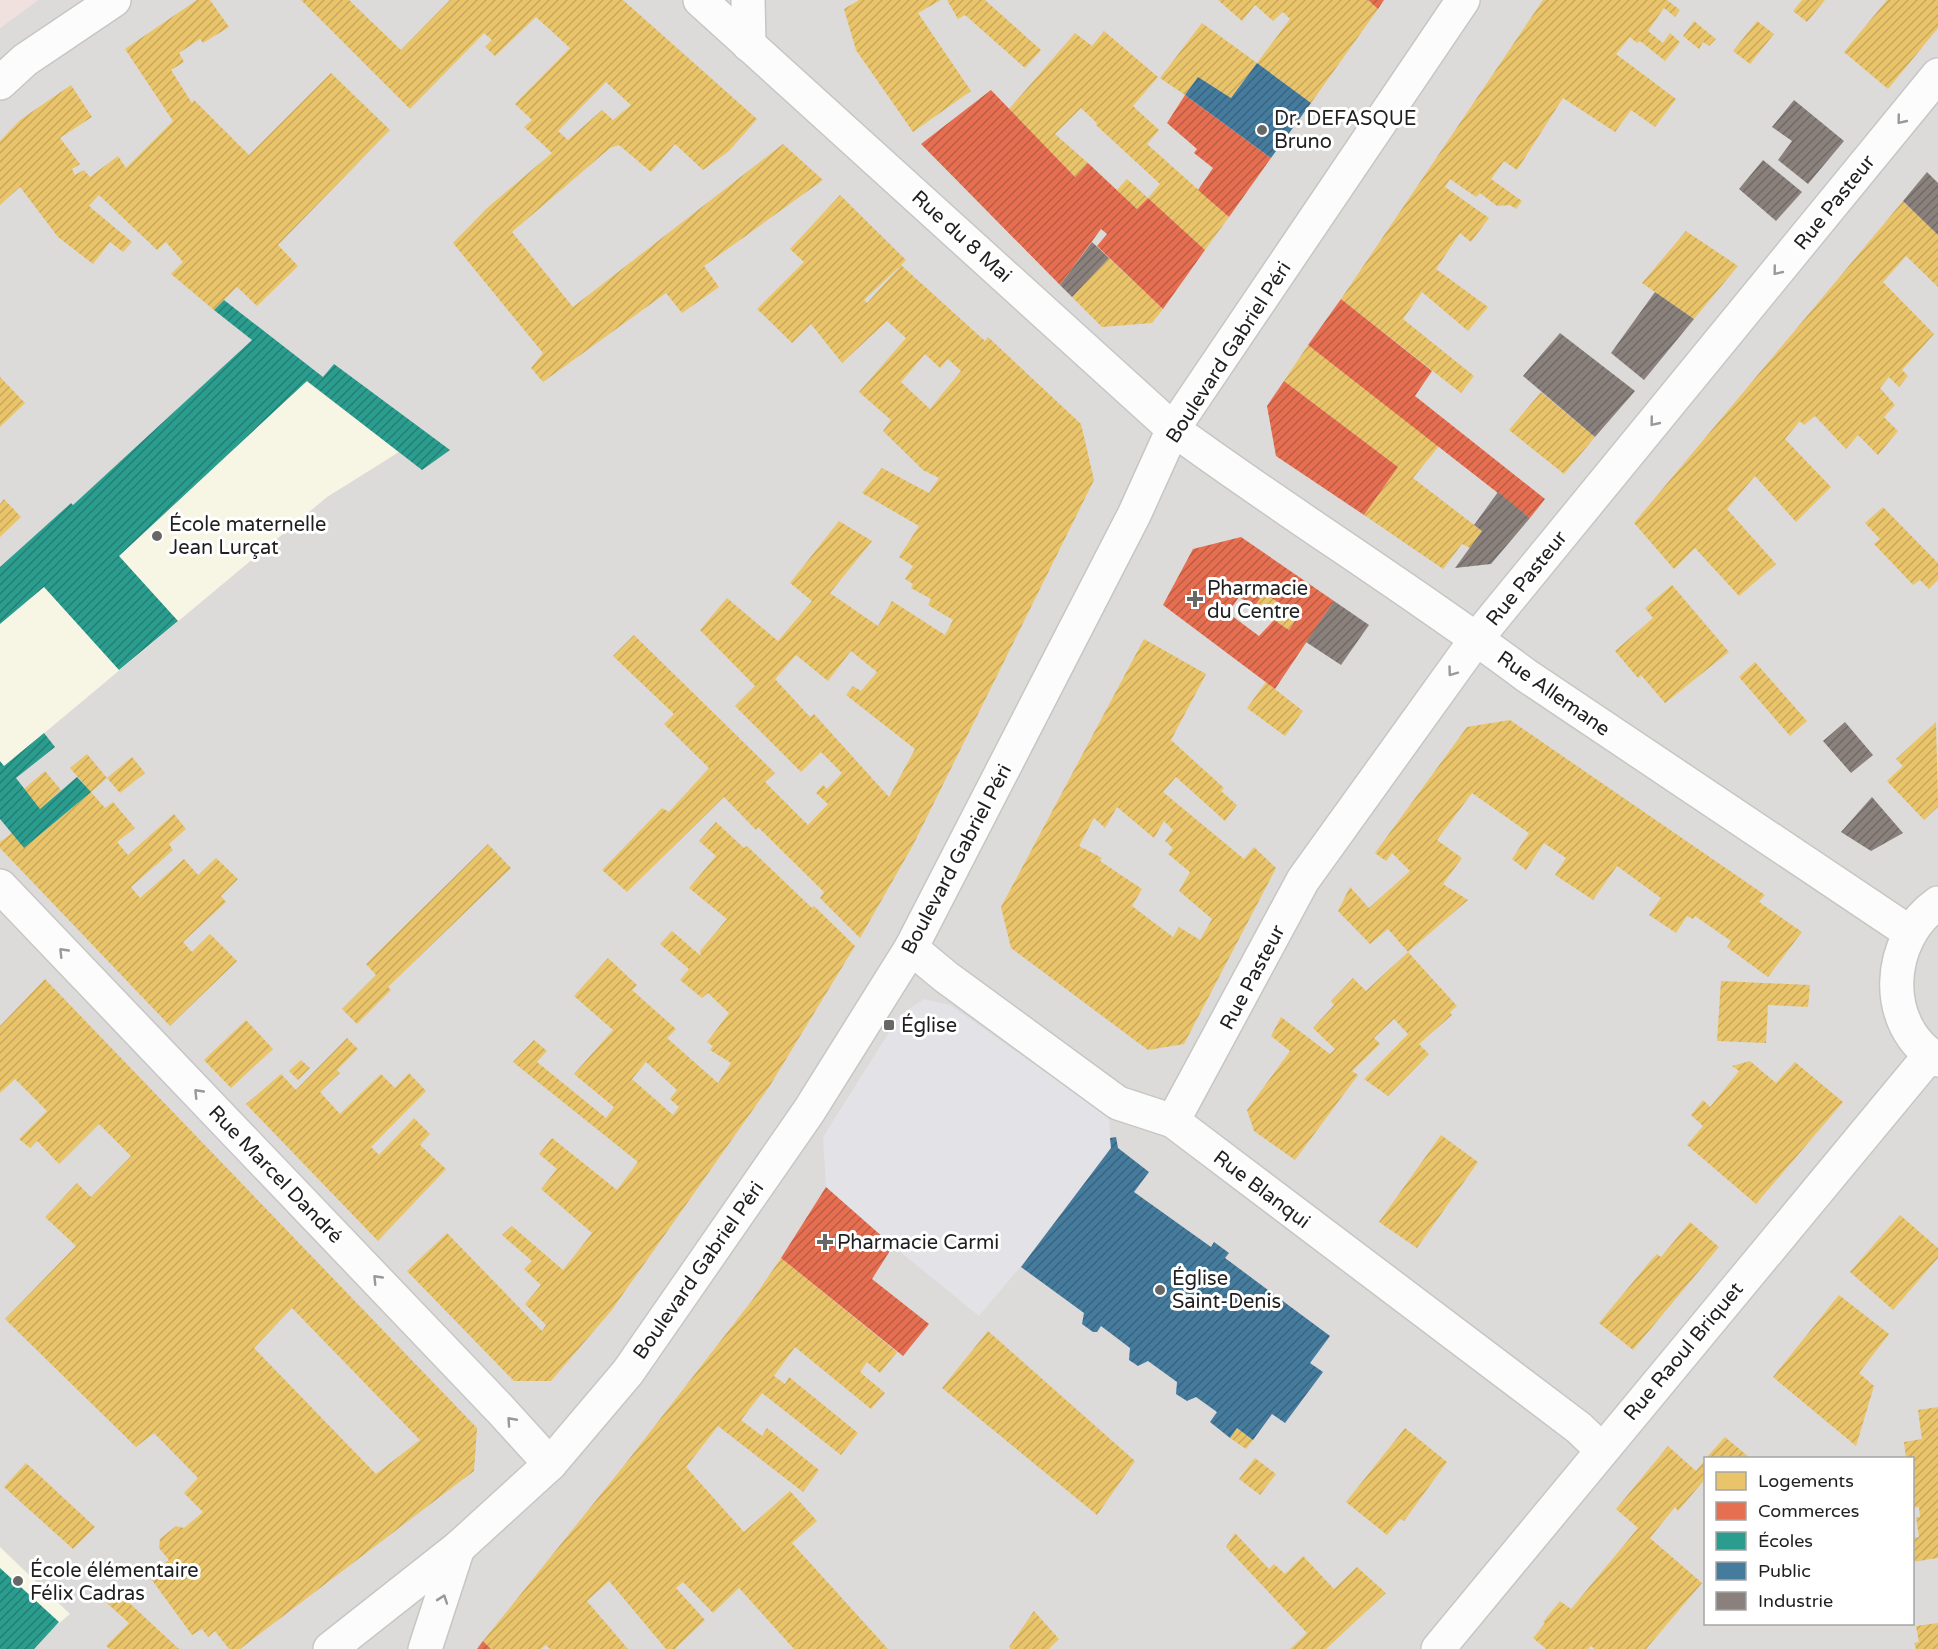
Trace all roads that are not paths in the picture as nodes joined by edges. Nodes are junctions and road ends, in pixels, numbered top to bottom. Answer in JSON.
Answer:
{"nodes":[{"id":1,"x":114,"y":0,"type":"edge"},
{"id":2,"x":700,"y":0,"type":"edge"},
{"id":3,"x":748,"y":0,"type":"edge"},
{"id":4,"x":1464,"y":0,"type":"edge"},
{"id":5,"x":749,"y":45,"type":"junction"},
{"id":6,"x":1938,"y":75,"type":"edge"},
{"id":7,"x":0,"y":83,"type":"edge"},
{"id":8,"x":1173,"y":429,"type":"junction"},
{"id":9,"x":1477,"y":638,"type":"junction"},
{"id":10,"x":0,"y":886,"type":"edge"},
{"id":11,"x":1938,"y":903,"type":"edge"},
{"id":12,"x":1909,"y":932,"type":"junction"},
{"id":13,"x":911,"y":948,"type":"junction"},
{"id":14,"x":1934,"y":1058,"type":"edge"},
{"id":15,"x":1173,"y":1121,"type":"junction"},
{"id":16,"x":1602,"y":1450,"type":"junction"},
{"id":17,"x":550,"y":1464,"type":"junction"},
{"id":18,"x":458,"y":1548,"type":"junction"},
{"id":19,"x":343,"y":1646,"type":"edge"},
{"id":20,"x":424,"y":1649,"type":"edge"},
{"id":21,"x":1438,"y":1649,"type":"edge"}],
"edges":[{"from":1,"to":7,"type":"street"},
{"from":2,"to":5,"type":"street","name":"Rue du 8 Mai"},
{"from":3,"to":5,"type":"street"},
{"from":4,"to":8,"type":"street","name":"Boulevard Gabriel Péri"},
{"from":5,"to":8,"type":"street","name":"Rue du 8 Mai"},
{"from":6,"to":9,"type":"street","name":"Rue Pasteur","one_way":true},
{"from":8,"to":9,"type":"street","name":"Rue Allemane"},
{"from":8,"to":13,"type":"street","name":"Boulevard Gabriel Péri"},
{"from":9,"to":12,"type":"street","name":"Rue Allemane"},
{"from":9,"to":15,"type":"street","name":"Rue Pasteur","one_way":true},
{"from":17,"to":10,"type":"street","name":"Rue Marcel Dandré","one_way":true},
{"from":11,"to":12,"type":"street"},
{"from":12,"to":14,"type":"street"},
{"from":13,"to":15,"type":"street","name":"Rue Blanqui"},
{"from":13,"to":17,"type":"street","name":"Boulevard Gabriel Péri"},
{"from":14,"to":16,"type":"street","name":"Rue Raoul Briquet"},
{"from":15,"to":16,"type":"street","name":"Rue Blanqui"},
{"from":16,"to":21,"type":"street","name":"Rue Raoul Briquet"},
{"from":17,"to":18,"type":"street","name":"Boulevard Gabriel Péri"},
{"from":18,"to":19,"type":"street","name":"Boulevard Gabriel Péri"},
{"from":20,"to":18,"type":"street","one_way":true}]}
